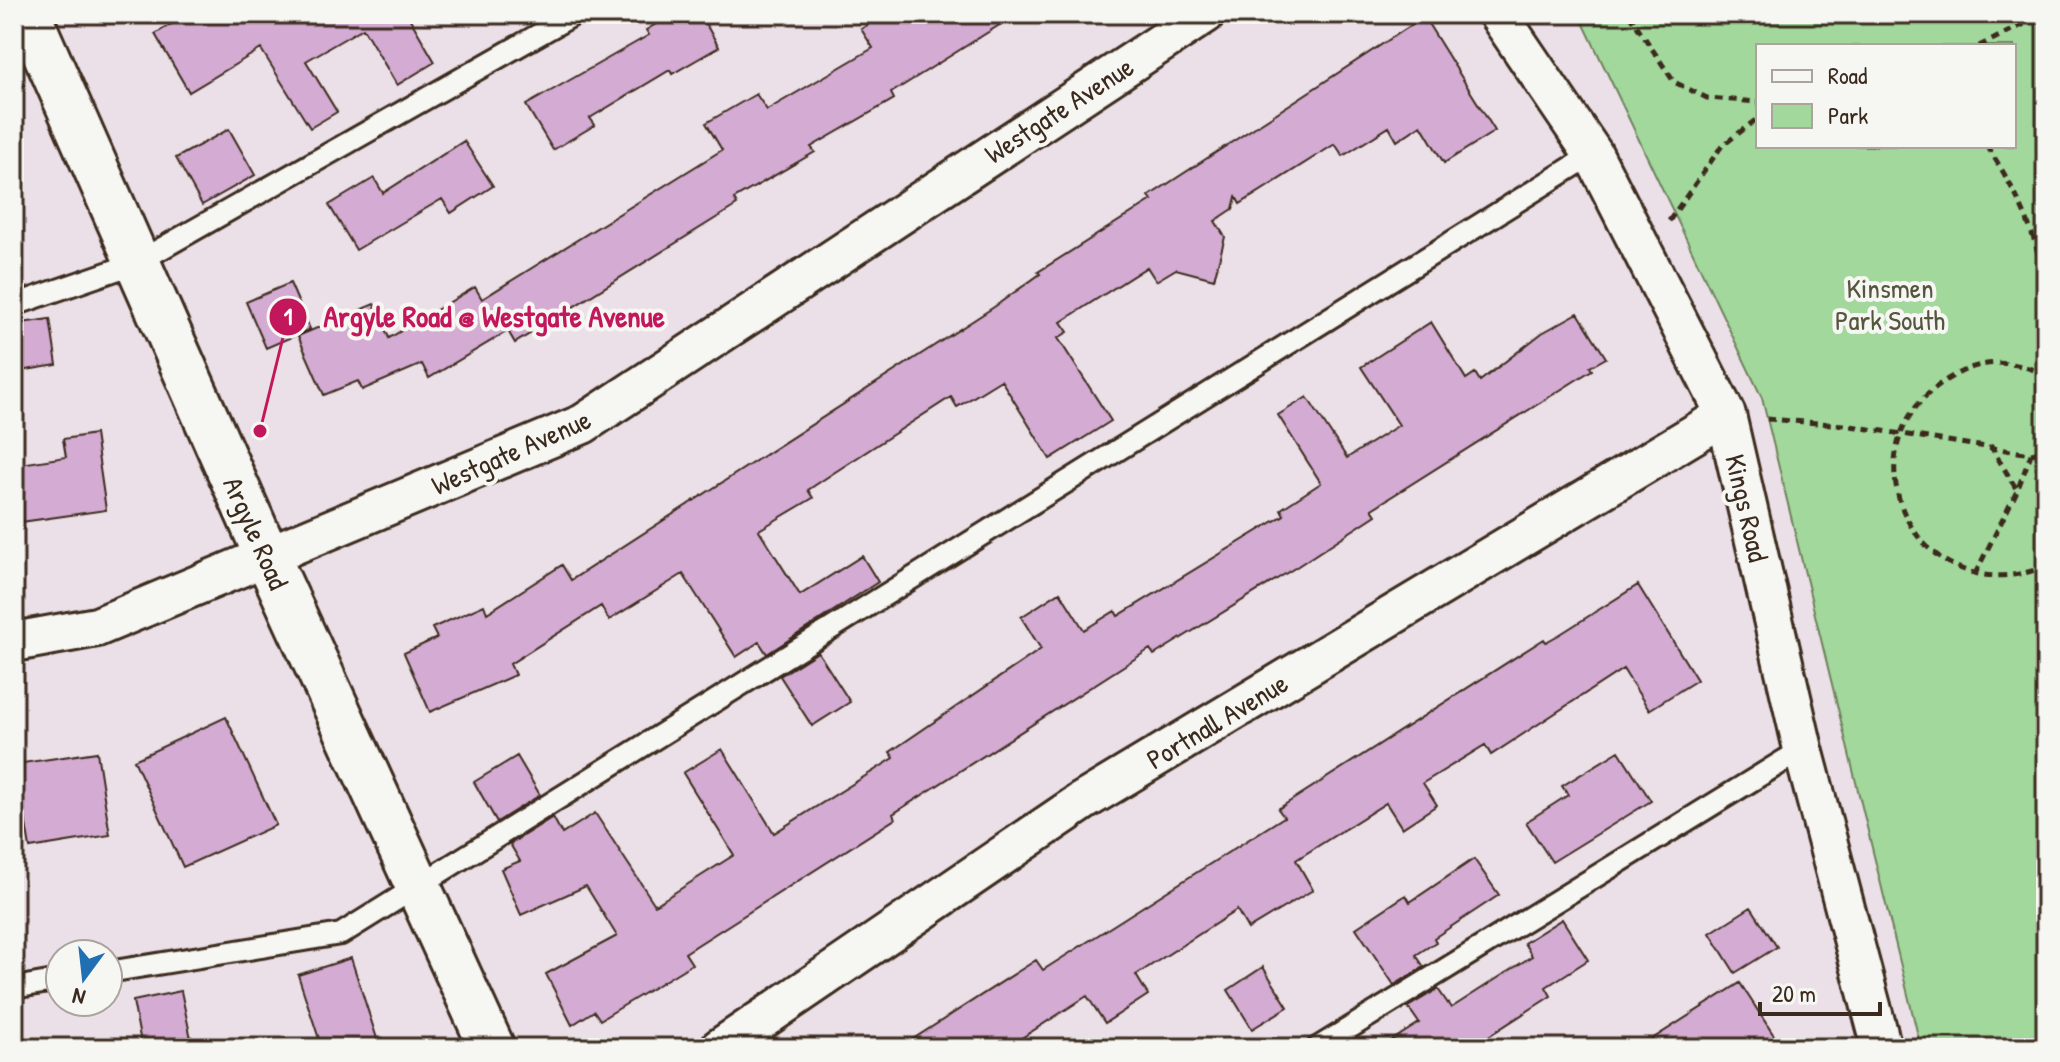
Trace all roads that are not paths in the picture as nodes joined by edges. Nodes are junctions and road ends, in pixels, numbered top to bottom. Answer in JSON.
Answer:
{"nodes":[{"id":1,"x":28,"y":14,"type":"edge"},
{"id":2,"x":575,"y":14,"type":"edge"},
{"id":3,"x":1205,"y":14,"type":"edge"},
{"id":4,"x":1498,"y":14,"type":"edge"},
{"id":5,"x":1593,"y":154,"type":"junction"},
{"id":6,"x":136,"y":263,"type":"junction"},
{"id":7,"x":14,"y":305,"type":"edge"},
{"id":8,"x":1726,"y":415,"type":"junction"},
{"id":9,"x":267,"y":556,"type":"junction"},
{"id":10,"x":14,"y":642,"type":"edge"},
{"id":11,"x":1803,"y":749,"type":"junction"},
{"id":12,"x":417,"y":887,"type":"junction"},
{"id":13,"x":124,"y":969,"type":"edge"},
{"id":14,"x":44,"y":983,"type":"edge"},
{"id":15,"x":14,"y":988,"type":"edge"},
{"id":16,"x":492,"y":1048,"type":"edge"},
{"id":17,"x":720,"y":1048,"type":"edge"},
{"id":18,"x":1317,"y":1048,"type":"edge"},
{"id":19,"x":1882,"y":1048,"type":"edge"}],
"edges":[{"from":1,"to":6,"type":"street","name":"Argyle Road"},
{"from":2,"to":6,"type":"lane"},
{"from":3,"to":9,"type":"street","name":"Westgate Avenue"},
{"from":4,"to":5,"type":"street","name":"Kings Road"},
{"from":5,"to":8,"type":"street","name":"Kings Road"},
{"from":5,"to":12,"type":"lane"},
{"from":6,"to":7,"type":"lane"},
{"from":6,"to":9,"type":"street","name":"Argyle Road"},
{"from":8,"to":11,"type":"street","name":"Kings Road"},
{"from":8,"to":17,"type":"street","name":"Portnall Avenue"},
{"from":9,"to":10,"type":"street","name":"Westgate Avenue"},
{"from":9,"to":12,"type":"street","name":"Argyle Road"},
{"from":11,"to":18,"type":"lane"},
{"from":11,"to":19,"type":"street","name":"Kings Road"},
{"from":12,"to":13,"type":"lane"},
{"from":12,"to":16,"type":"street","name":"Argyle Road"},
{"from":14,"to":15,"type":"lane"}]}
